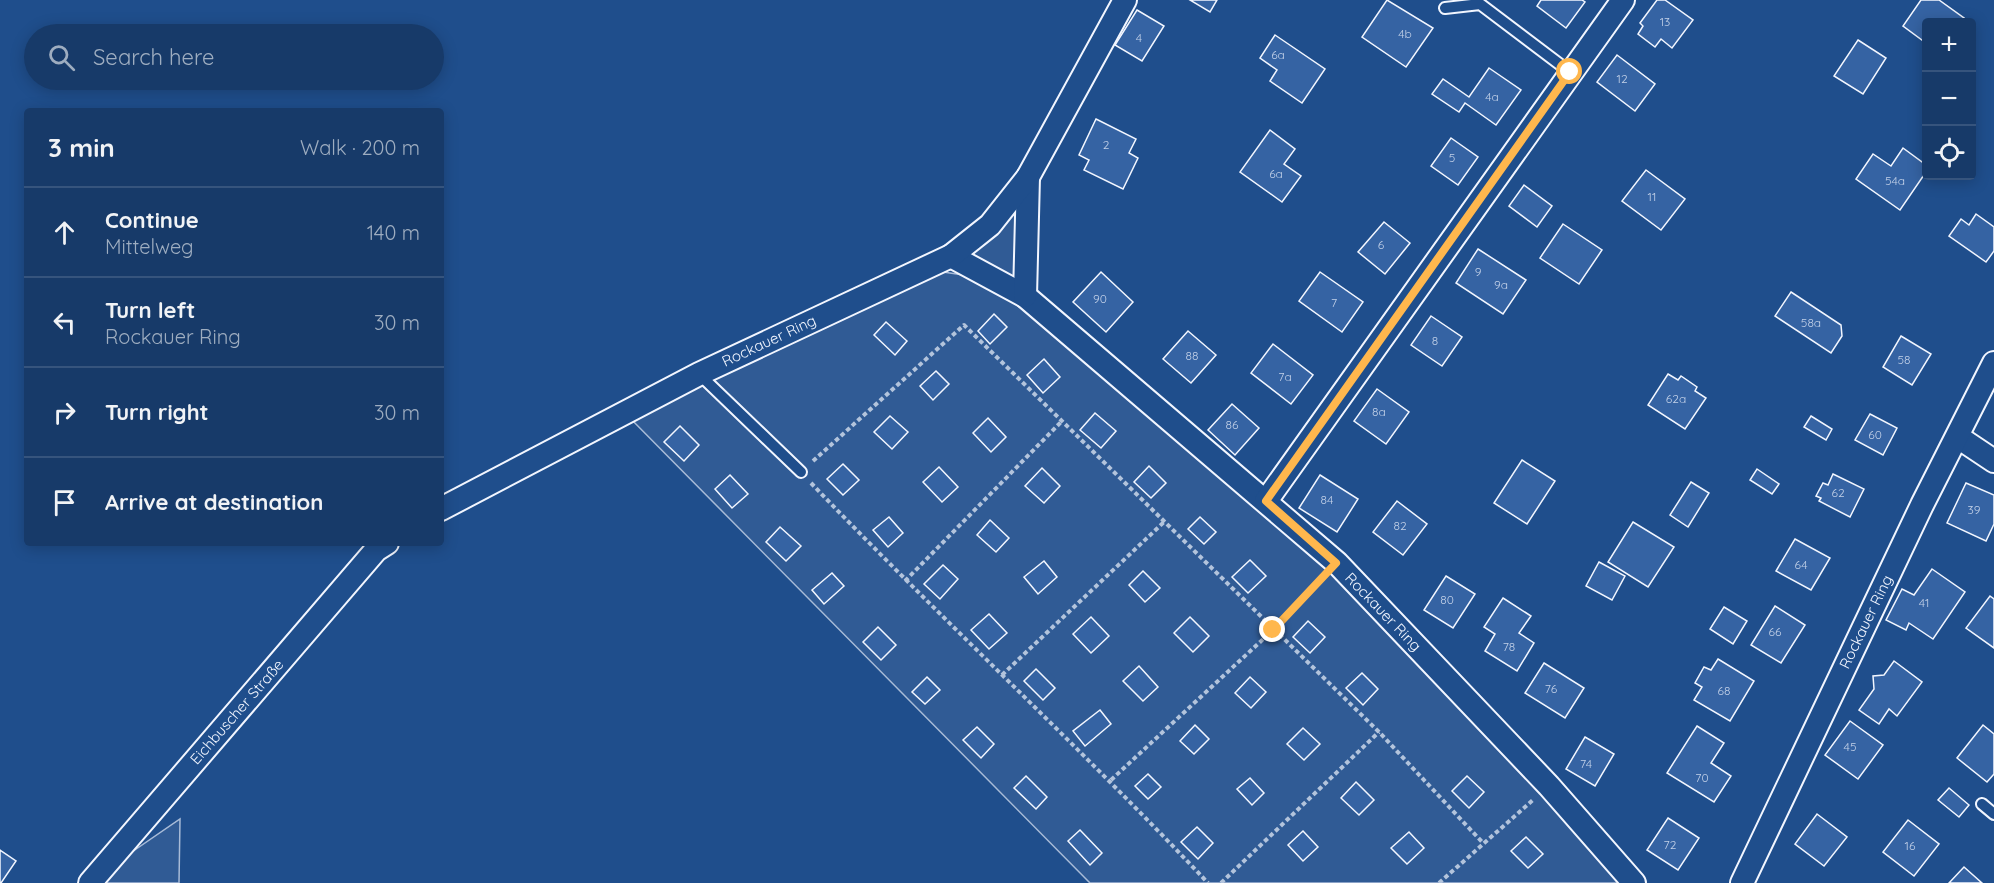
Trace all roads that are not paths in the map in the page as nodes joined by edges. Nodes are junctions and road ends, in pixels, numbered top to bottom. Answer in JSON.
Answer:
{"nodes":[{"id":1,"x":1125,"y":0,"type":"edge"},
{"id":2,"x":1623,"y":0,"type":"edge"},
{"id":3,"x":1445,"y":8,"type":"dead end"},
{"id":4,"x":1570,"y":72,"type":"junction"},
{"id":5,"x":1028,"y":177,"type":"junction"},
{"id":6,"x":951,"y":256,"type":"junction"},
{"id":7,"x":1025,"y":297,"type":"junction"},
{"id":8,"x":1994,"y":363,"type":"edge"},
{"id":9,"x":699,"y":374,"type":"junction"},
{"id":10,"x":1958,"y":437,"type":"junction"},
{"id":11,"x":1994,"y":461,"type":"edge"},
{"id":12,"x":801,"y":472,"type":"road end"},
{"id":13,"x":1266,"y":501,"type":"junction"},
{"id":14,"x":444,"y":507,"type":"edge"},
{"id":15,"x":382,"y":546,"type":"edge"},
{"id":16,"x":1982,"y":804,"type":"dead end"},
{"id":17,"x":1994,"y":813,"type":"edge"},
{"id":18,"x":90,"y":883,"type":"edge"},
{"id":19,"x":1634,"y":883,"type":"edge"},
{"id":20,"x":1742,"y":883,"type":"edge"}],
"edges":[{"from":1,"to":5,"type":"street","name":"Rockauer Ring"},
{"from":2,"to":4,"type":"street"},
{"from":3,"to":4,"type":"lane"},
{"from":4,"to":13,"type":"street"},
{"from":5,"to":6,"type":"street","name":"Rockauer Ring"},
{"from":5,"to":7,"type":"street","name":"Rockauer Ring"},
{"from":6,"to":7,"type":"street","name":"Rockauer Ring"},
{"from":6,"to":9,"type":"street","name":"Rockauer Ring"},
{"from":7,"to":13,"type":"street","name":"Rockauer Ring"},
{"from":8,"to":10,"type":"street","name":"Rockauer Ring"},
{"from":9,"to":12,"type":"lane"},
{"from":9,"to":14,"type":"street","name":"Rockauer Ring"},
{"from":10,"to":11,"type":"street"},
{"from":10,"to":20,"type":"street","name":"Rockauer Ring"},
{"from":13,"to":19,"type":"street","name":"Rockauer Ring"},
{"from":15,"to":18,"type":"street","name":"Eichbuscher Straße"},
{"from":16,"to":17,"type":"lane"}]}
